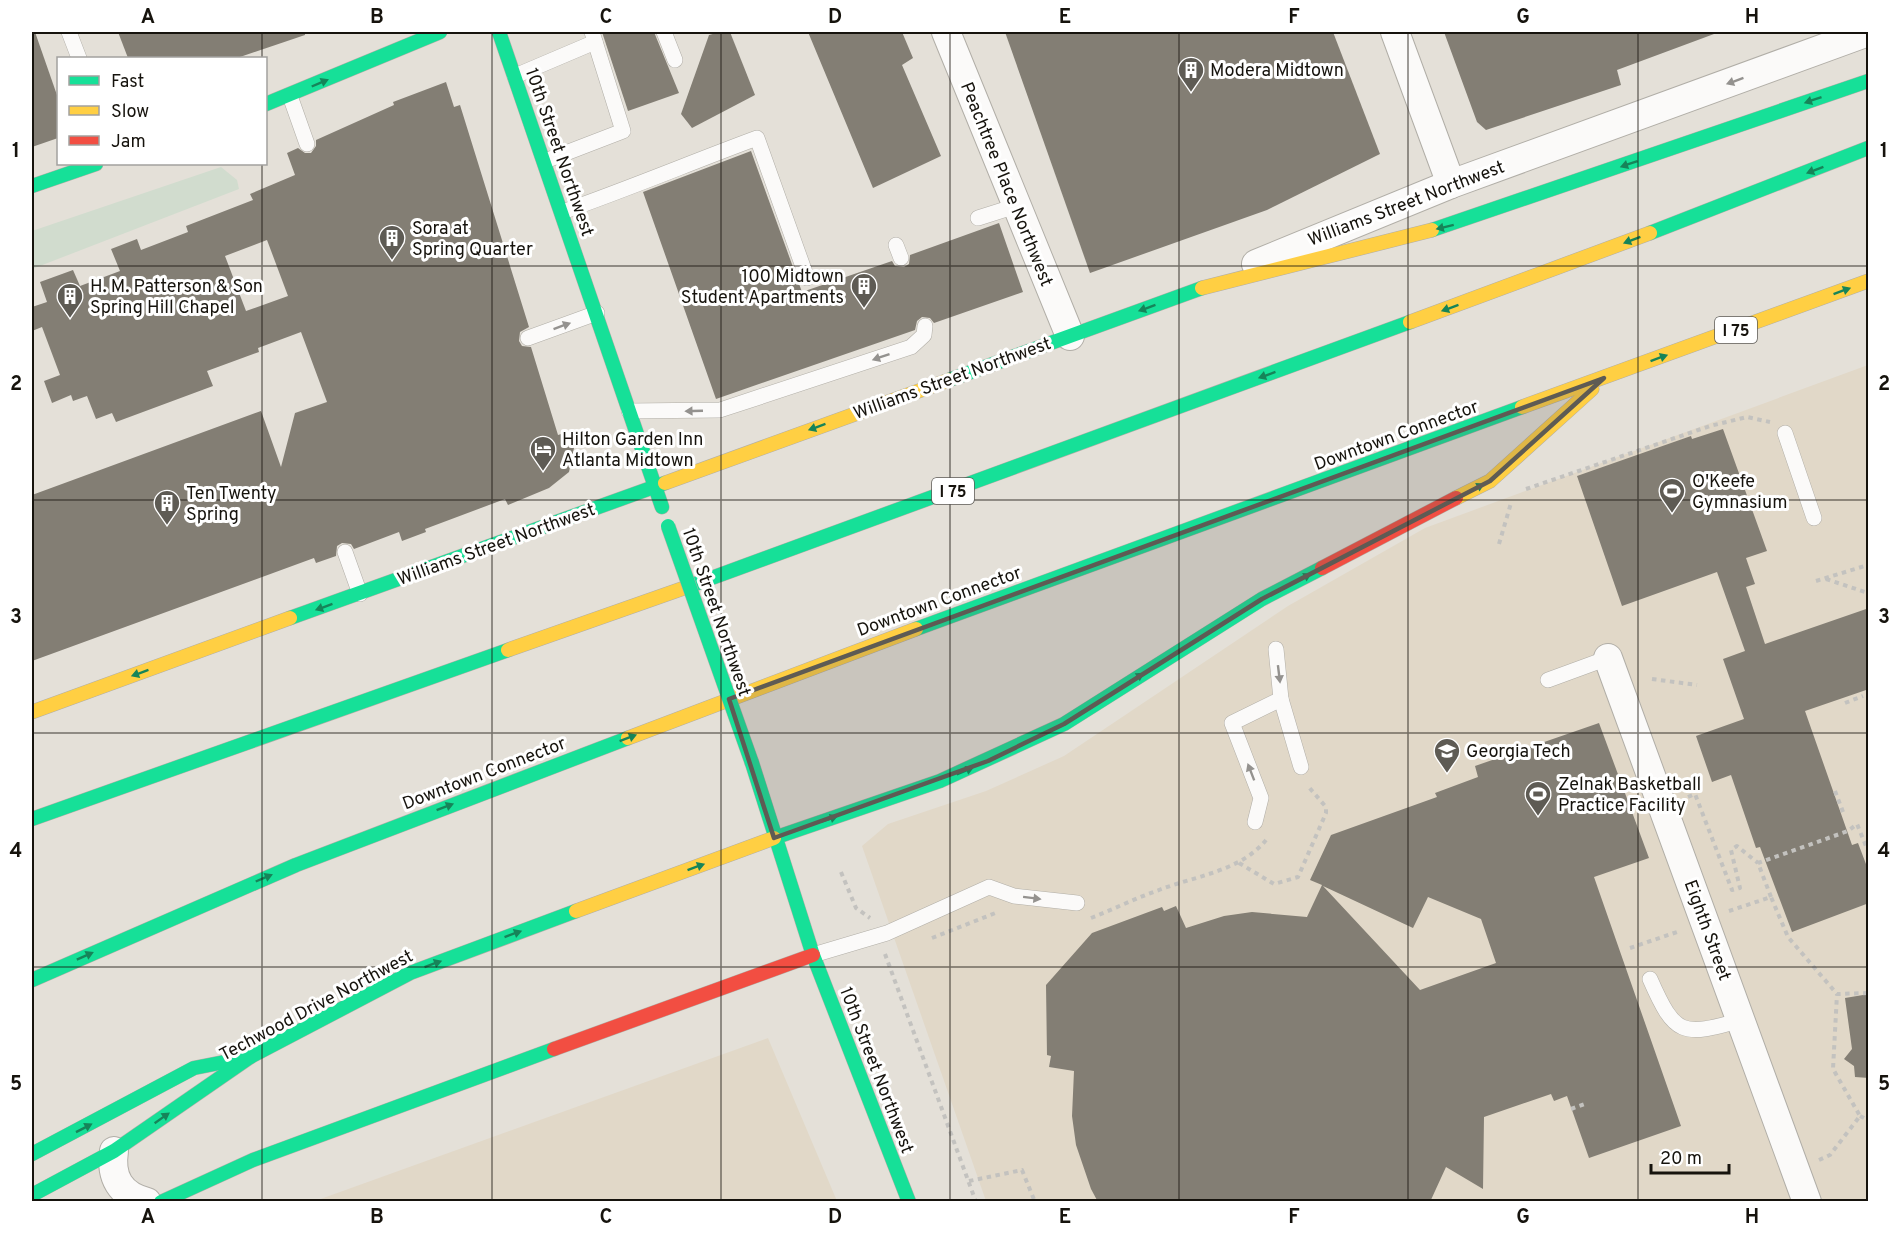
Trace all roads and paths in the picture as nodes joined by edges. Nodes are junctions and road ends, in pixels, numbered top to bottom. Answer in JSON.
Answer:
{"nodes":[{"id":1,"x":69,"y":32,"type":"edge"},
{"id":2,"x":440,"y":32,"type":"edge"},
{"id":3,"x":499,"y":32,"type":"edge"},
{"id":4,"x":664,"y":32,"type":"edge"},
{"id":5,"x":946,"y":32,"type":"edge"},
{"id":6,"x":1395,"y":32,"type":"edge"},
{"id":7,"x":1869,"y":32,"type":"edge"},
{"id":8,"x":593,"y":37,"type":"edge"},
{"id":9,"x":79,"y":57,"type":"edge"},
{"id":10,"x":675,"y":60,"type":"dead end"},
{"id":11,"x":515,"y":76,"type":"junction"},
{"id":12,"x":1869,"y":81,"type":"edge"},
{"id":13,"x":290,"y":96,"type":"junction"},
{"id":14,"x":267,"y":104,"type":"edge"},
{"id":15,"x":307,"y":144,"type":"dead end"},
{"id":16,"x":1869,"y":148,"type":"edge"},
{"id":17,"x":545,"y":161,"type":"junction"},
{"id":18,"x":93,"y":165,"type":"edge"},
{"id":19,"x":1450,"y":184,"type":"junction"},
{"id":20,"x":32,"y":186,"type":"edge"},
{"id":21,"x":1016,"y":206,"type":"junction"},
{"id":22,"x":562,"y":212,"type":"junction"},
{"id":23,"x":978,"y":218,"type":"dead end"},
{"id":24,"x":807,"y":278,"type":"dead end"},
{"id":25,"x":1869,"y":281,"type":"edge"},
{"id":26,"x":1202,"y":288,"type":"junction"},
{"id":27,"x":597,"y":313,"type":"junction"},
{"id":28,"x":925,"y":326,"type":"dead end"},
{"id":29,"x":1070,"y":336,"type":"junction"},
{"id":30,"x":528,"y":338,"type":"dead end"},
{"id":31,"x":1604,"y":378,"type":"junction"},
{"id":32,"x":629,"y":411,"type":"junction"},
{"id":33,"x":1785,"y":433,"type":"joint"},
{"id":34,"x":655,"y":487,"type":"junction"},
{"id":35,"x":1524,"y":490,"type":"dead end"},
{"id":36,"x":1513,"y":494,"type":"dead end"},
{"id":37,"x":1814,"y":518,"type":"dead end"},
{"id":38,"x":1499,"y":544,"type":"dead end"},
{"id":39,"x":345,"y":552,"type":"dead end"},
{"id":40,"x":1869,"y":565,"type":"edge"},
{"id":41,"x":1825,"y":579,"type":"junction"},
{"id":42,"x":1816,"y":581,"type":"dead end"},
{"id":43,"x":1869,"y":593,"type":"edge"},
{"id":44,"x":360,"y":594,"type":"junction"},
{"id":45,"x":1276,"y":649,"type":"dead end"},
{"id":46,"x":1608,"y":658,"type":"joint"},
{"id":47,"x":1652,"y":679,"type":"dead end"},
{"id":48,"x":1548,"y":680,"type":"dead end"},
{"id":49,"x":1697,"y":685,"type":"dead end"},
{"id":50,"x":1863,"y":696,"type":"dead end"},
{"id":51,"x":1281,"y":699,"type":"junction"},
{"id":52,"x":1845,"y":703,"type":"dead end"},
{"id":53,"x":32,"y":712,"type":"edge"},
{"id":54,"x":1301,"y":773,"type":"joint"},
{"id":55,"x":1835,"y":791,"type":"dead end"},
{"id":56,"x":1688,"y":797,"type":"dead end"},
{"id":57,"x":1843,"y":812,"type":"dead end"},
{"id":58,"x":32,"y":819,"type":"edge"},
{"id":59,"x":1255,"y":822,"type":"dead end"},
{"id":60,"x":1272,"y":833,"type":"dead end"},
{"id":61,"x":774,"y":838,"type":"junction"},
{"id":62,"x":1869,"y":851,"type":"edge"},
{"id":63,"x":1239,"y":863,"type":"junction"},
{"id":64,"x":1758,"y":863,"type":"junction"},
{"id":65,"x":841,"y":872,"type":"dead end"},
{"id":66,"x":1771,"y":897,"type":"junction"},
{"id":67,"x":1079,"y":910,"type":"joint"},
{"id":68,"x":1002,"y":911,"type":"dead end"},
{"id":69,"x":1729,"y":911,"type":"dead end"},
{"id":70,"x":1680,"y":930,"type":"dead end"},
{"id":71,"x":879,"y":936,"type":"junction"},
{"id":72,"x":928,"y":939,"type":"dead end"},
{"id":73,"x":1630,"y":948,"type":"dead end"},
{"id":74,"x":896,"y":952,"type":"dead end"},
{"id":75,"x":813,"y":955,"type":"junction"},
{"id":76,"x":886,"y":956,"type":"junction"},
{"id":77,"x":1650,"y":979,"type":"dead end"},
{"id":78,"x":32,"y":980,"type":"edge"},
{"id":79,"x":1869,"y":993,"type":"edge"},
{"id":80,"x":1837,"y":994,"type":"junction"},
{"id":81,"x":1741,"y":1020,"type":"junction"},
{"id":82,"x":250,"y":1057,"type":"junction"},
{"id":83,"x":1585,"y":1104,"type":"dead end"},
{"id":84,"x":1571,"y":1109,"type":"dead end"},
{"id":85,"x":1860,"y":1116,"type":"junction"},
{"id":86,"x":1869,"y":1120,"type":"edge"},
{"id":87,"x":114,"y":1151,"type":"junction"},
{"id":88,"x":32,"y":1154,"type":"edge"},
{"id":89,"x":1830,"y":1155,"type":"dead end"},
{"id":90,"x":969,"y":1181,"type":"junction"},
{"id":91,"x":32,"y":1195,"type":"edge"},
{"id":92,"x":147,"y":1202,"type":"edge"},
{"id":93,"x":161,"y":1202,"type":"edge"},
{"id":94,"x":909,"y":1202,"type":"edge"},
{"id":95,"x":976,"y":1202,"type":"edge"},
{"id":96,"x":1035,"y":1202,"type":"edge"},
{"id":97,"x":1807,"y":1202,"type":"edge"}],
"edges":[{"from":1,"to":9,"type":"lane"},
{"from":13,"to":2,"type":"main road","one_way":true},
{"from":3,"to":11,"type":"main road","name":"10th Street Northwest"},
{"from":4,"to":10,"type":"lane"},
{"from":5,"to":21,"type":"street","name":"Peachtree Place Northwest"},
{"from":6,"to":19,"type":"street"},
{"from":7,"to":19,"type":"street","name":"Williams Street Northwest","one_way":true},
{"from":8,"to":11,"type":"lane"},
{"from":8,"to":17,"type":"lane"},
{"from":11,"to":17,"type":"main road","name":"10th Street Northwest"},
{"from":12,"to":26,"type":"main road","one_way":true},
{"from":13,"to":14,"type":"main road"},
{"from":13,"to":15,"type":"lane"},
{"from":16,"to":58,"type":"main road","number":"I 75","one_way":true},
{"from":17,"to":22,"type":"main road","name":"10th Street Northwest"},
{"from":18,"to":20,"type":"main road"},
{"from":19,"to":26,"type":"street","name":"Williams Street Northwest"},
{"from":21,"to":23,"type":"lane"},
{"from":21,"to":29,"type":"street","name":"Peachtree Place Northwest"},
{"from":22,"to":24,"type":"lane"},
{"from":22,"to":27,"type":"main road","name":"10th Street Northwest"},
{"from":31,"to":25,"type":"main road","name":"Downtown Connector","number":"I 75","one_way":true},
{"from":26,"to":29,"type":"main road","name":"Williams Street Northwest","one_way":true},
{"from":30,"to":27,"type":"lane","one_way":true},
{"from":27,"to":32,"type":"main road","name":"10th Street Northwest"},
{"from":28,"to":32,"type":"lane","one_way":true},
{"from":29,"to":34,"type":"main road","name":"Williams Street Northwest","one_way":true},
{"from":61,"to":31,"type":"main road","name":"Techwood Drive Northwest","one_way":true},
{"from":78,"to":31,"type":"main road","name":"Downtown Connector","number":"I 75","one_way":true},
{"from":32,"to":34,"type":"main road","name":"10th Street Northwest"},
{"from":33,"to":35,"type":"path"},
{"from":33,"to":37,"type":"lane"},
{"from":34,"to":44,"type":"main road","name":"Williams Street Northwest"},
{"from":34,"to":61,"type":"main road","name":"10th Street Northwest","bridge":true},
{"from":36,"to":38,"type":"path"},
{"from":39,"to":44,"type":"lane"},
{"from":40,"to":41,"type":"path"},
{"from":41,"to":42,"type":"path"},
{"from":41,"to":43,"type":"path"},
{"from":44,"to":53,"type":"main road","name":"Williams Street Northwest","one_way":true},
{"from":45,"to":51,"type":"lane","one_way":true},
{"from":46,"to":48,"type":"lane"},
{"from":46,"to":81,"type":"street","name":"Eighth Street"},
{"from":47,"to":49,"type":"path"},
{"from":50,"to":52,"type":"path"},
{"from":51,"to":54,"type":"lane"},
{"from":59,"to":51,"type":"lane","one_way":true},
{"from":54,"to":63,"type":"path"},
{"from":55,"to":57,"type":"path"},
{"from":56,"to":64,"type":"path"},
{"from":60,"to":63,"type":"path"},
{"from":61,"to":75,"type":"main road","name":"10th Street Northwest"},
{"from":82,"to":61,"type":"main road","name":"Techwood Drive Northwest","one_way":true},
{"from":62,"to":64,"type":"path"},
{"from":63,"to":67,"type":"path"},
{"from":64,"to":66,"type":"path"},
{"from":65,"to":71,"type":"path"},
{"from":66,"to":69,"type":"path"},
{"from":66,"to":80,"type":"path"},
{"from":71,"to":67,"type":"lane","one_way":true},
{"from":68,"to":72,"type":"path"},
{"from":70,"to":73,"type":"path"},
{"from":71,"to":75,"type":"lane"},
{"from":71,"to":76,"type":"path"},
{"from":74,"to":76,"type":"path"},
{"from":75,"to":93,"type":"main road"},
{"from":75,"to":94,"type":"main road","name":"10th Street Northwest"},
{"from":76,"to":90,"type":"path"},
{"from":77,"to":81,"type":"lane"},
{"from":79,"to":80,"type":"path"},
{"from":80,"to":85,"type":"path"},
{"from":81,"to":97,"type":"street","name":"Eighth Street"},
{"from":87,"to":82,"type":"main road","name":"Techwood Drive Northwest","one_way":true},
{"from":88,"to":82,"type":"main road","one_way":true},
{"from":83,"to":84,"type":"path"},
{"from":85,"to":86,"type":"path"},
{"from":85,"to":89,"type":"path"},
{"from":87,"to":91,"type":"main road","name":"Techwood Drive Northwest"},
{"from":87,"to":92,"type":"street"},
{"from":90,"to":95,"type":"path"},
{"from":90,"to":96,"type":"path"}]}
